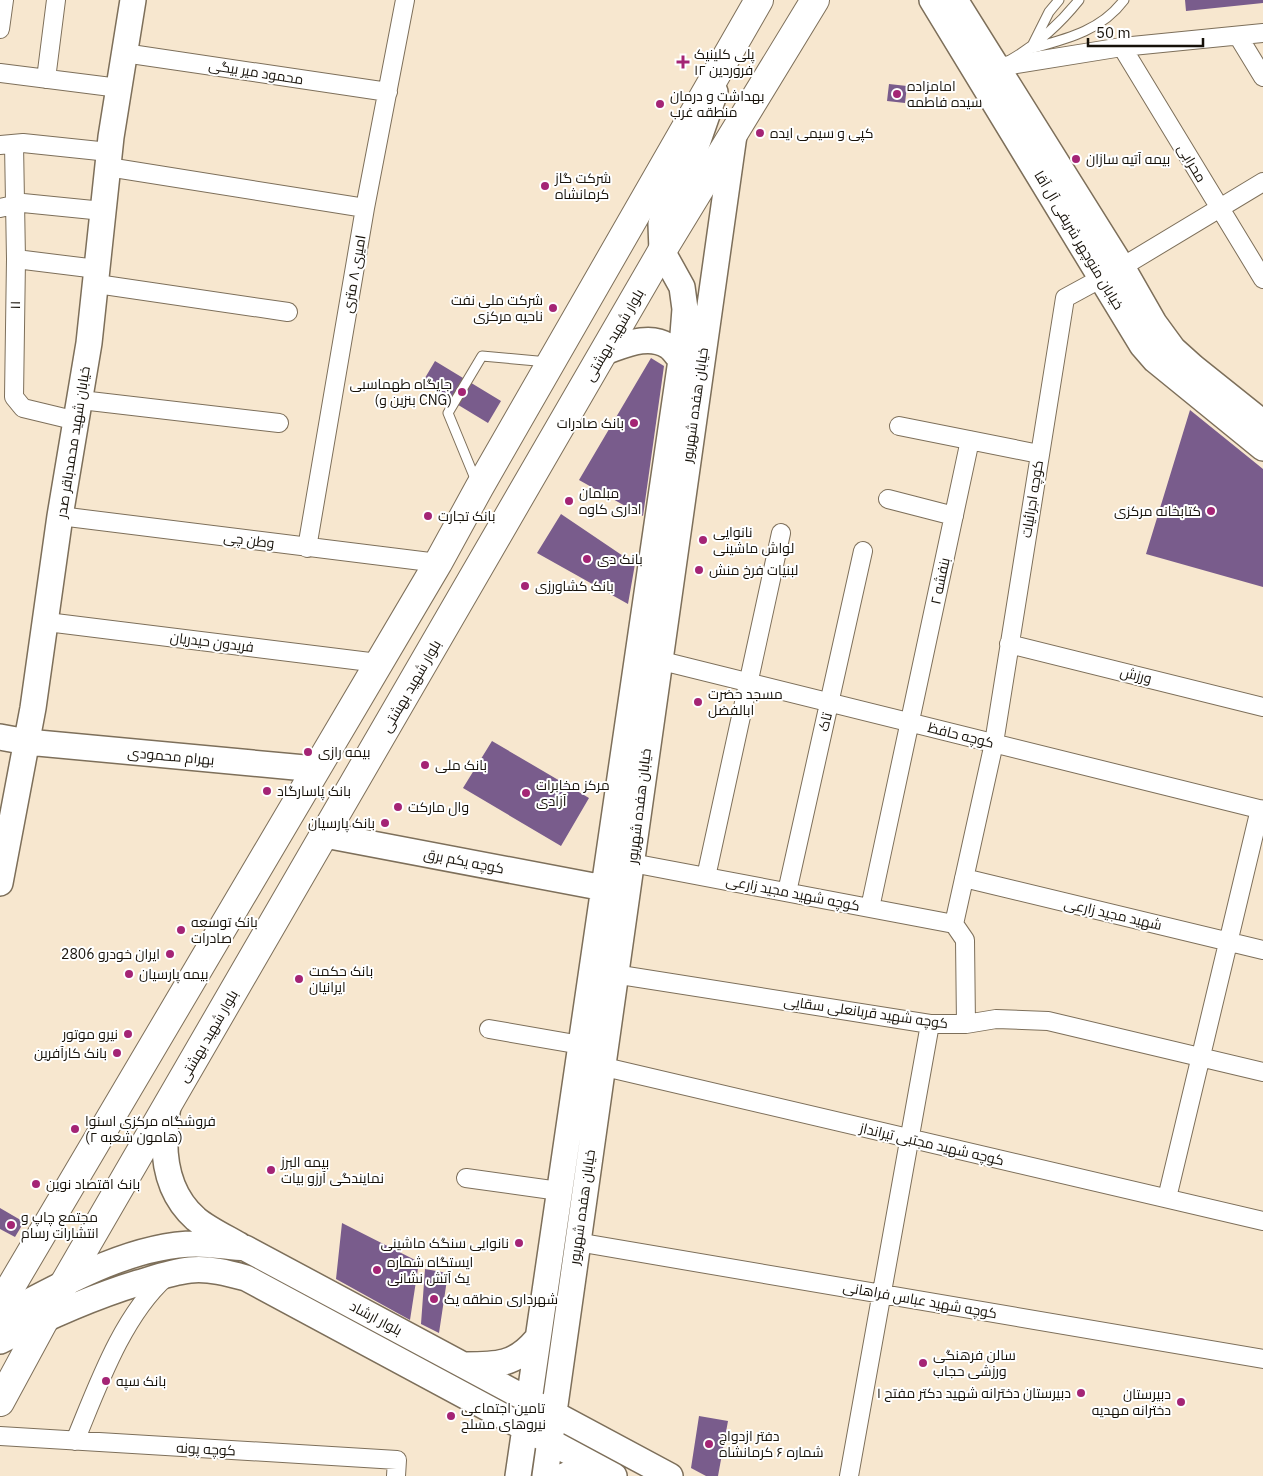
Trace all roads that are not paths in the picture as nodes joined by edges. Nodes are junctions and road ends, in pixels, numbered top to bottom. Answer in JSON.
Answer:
{"nodes":[{"id":1,"x":4,"y":0,"type":"edge"},
{"id":2,"x":56,"y":0,"type":"edge"},
{"id":3,"x":133,"y":0,"type":"edge"},
{"id":4,"x":405,"y":0,"type":"edge"},
{"id":5,"x":759,"y":0,"type":"edge"},
{"id":6,"x":815,"y":0,"type":"edge"},
{"id":7,"x":932,"y":0,"type":"edge"},
{"id":8,"x":955,"y":0,"type":"edge"},
{"id":9,"x":1049,"y":0,"type":"edge"},
{"id":10,"x":1059,"y":0,"type":"edge"},
{"id":11,"x":1079,"y":0,"type":"edge"},
{"id":12,"x":1124,"y":0,"type":"edge"},
{"id":13,"x":1049,"y":12,"type":"junction"},
{"id":14,"x":0,"y":29,"type":"edge"},
{"id":15,"x":1263,"y":33,"type":"edge"},
{"id":16,"x":1238,"y":36,"type":"junction"},
{"id":17,"x":1122,"y":47,"type":"junction"},
{"id":18,"x":730,"y":49,"type":"junction"},
{"id":19,"x":1030,"y":49,"type":"junction"},
{"id":20,"x":124,"y":52,"type":"junction"},
{"id":21,"x":998,"y":67,"type":"junction"},
{"id":22,"x":0,"y":73,"type":"edge"},
{"id":23,"x":1263,"y":77,"type":"edge"},
{"id":24,"x":46,"y":79,"type":"junction"},
{"id":25,"x":119,"y":88,"type":"junction"},
{"id":26,"x":388,"y":92,"type":"junction"},
{"id":27,"x":734,"y":135,"type":"junction"},
{"id":28,"x":7,"y":144,"type":"edge"},
{"id":29,"x":109,"y":160,"type":"junction"},
{"id":30,"x":1263,"y":182,"type":"edge"},
{"id":31,"x":8,"y":206,"type":"edge"},
{"id":32,"x":365,"y":208,"type":"junction"},
{"id":33,"x":1220,"y":208,"type":"junction"},
{"id":34,"x":103,"y":211,"type":"junction"},
{"id":35,"x":662,"y":251,"type":"junction"},
{"id":36,"x":16,"y":259,"type":"junction"},
{"id":37,"x":1112,"y":272,"type":"junction"},
{"id":38,"x":97,"y":276,"type":"junction"},
{"id":39,"x":1263,"y":279,"type":"edge"},
{"id":40,"x":288,"y":312,"type":"dead end"},
{"id":41,"x":604,"y":352,"type":"junction"},
{"id":42,"x":681,"y":360,"type":"junction"},
{"id":43,"x":551,"y":362,"type":"junction"},
{"id":44,"x":79,"y":410,"type":"junction"},
{"id":45,"x":279,"y":423,"type":"dead end"},
{"id":46,"x":1263,"y":423,"type":"edge"},
{"id":47,"x":900,"y":426,"type":"dead end"},
{"id":48,"x":970,"y":440,"type":"junction"},
{"id":49,"x":1263,"y":448,"type":"edge"},
{"id":50,"x":1039,"y":454,"type":"junction"},
{"id":51,"x":479,"y":488,"type":"junction"},
{"id":52,"x":888,"y":499,"type":"dead end"},
{"id":53,"x":60,"y":516,"type":"junction"},
{"id":54,"x":954,"y":516,"type":"junction"},
{"id":55,"x":781,"y":533,"type":"dead end"},
{"id":56,"x":307,"y":548,"type":"junction"},
{"id":57,"x":863,"y":551,"type":"dead end"},
{"id":58,"x":438,"y":563,"type":"junction"},
{"id":59,"x":46,"y":622,"type":"junction"},
{"id":60,"x":1009,"y":644,"type":"junction"},
{"id":61,"x":658,"y":660,"type":"junction"},
{"id":62,"x":378,"y":663,"type":"junction"},
{"id":63,"x":748,"y":682,"type":"junction"},
{"id":64,"x":829,"y":702,"type":"junction"},
{"id":65,"x":1263,"y":707,"type":"edge"},
{"id":66,"x":910,"y":722,"type":"junction"},
{"id":67,"x":0,"y":737,"type":"edge"},
{"id":68,"x":27,"y":742,"type":"junction"},
{"id":69,"x":994,"y":743,"type":"junction"},
{"id":70,"x":316,"y":770,"type":"junction"},
{"id":71,"x":1262,"y":810,"type":"edge"},
{"id":72,"x":325,"y":834,"type":"junction"},
{"id":73,"x":632,"y":863,"type":"junction"},
{"id":74,"x":706,"y":877,"type":"junction"},
{"id":75,"x":964,"y":878,"type":"junction"},
{"id":76,"x":0,"y":883,"type":"edge"},
{"id":77,"x":604,"y":888,"type":"junction"},
{"id":78,"x":787,"y":892,"type":"junction"},
{"id":79,"x":870,"y":908,"type":"junction"},
{"id":80,"x":954,"y":924,"type":"junction"},
{"id":81,"x":1228,"y":942,"type":"junction"},
{"id":82,"x":1263,"y":950,"type":"edge"},
{"id":83,"x":614,"y":974,"type":"junction"},
{"id":84,"x":930,"y":1024,"type":"junction"},
{"id":85,"x":966,"y":1024,"type":"junction"},
{"id":86,"x":489,"y":1029,"type":"dead end"},
{"id":87,"x":1200,"y":1057,"type":"junction"},
{"id":88,"x":587,"y":1058,"type":"junction"},
{"id":89,"x":1263,"y":1072,"type":"edge"},
{"id":90,"x":169,"y":1103,"type":"junction"},
{"id":91,"x":910,"y":1138,"type":"junction"},
{"id":92,"x":85,"y":1162,"type":"junction"},
{"id":93,"x":466,"y":1178,"type":"dead end"},
{"id":94,"x":121,"y":1185,"type":"junction"},
{"id":95,"x":559,"y":1190,"type":"junction"},
{"id":96,"x":1167,"y":1198,"type":"junction"},
{"id":97,"x":1263,"y":1221,"type":"edge"},
{"id":98,"x":577,"y":1242,"type":"junction"},
{"id":99,"x":245,"y":1248,"type":"junction"},
{"id":100,"x":170,"y":1273,"type":"junction"},
{"id":101,"x":65,"y":1282,"type":"junction"},
{"id":102,"x":882,"y":1294,"type":"junction"},
{"id":103,"x":0,"y":1305,"type":"edge"},
{"id":104,"x":367,"y":1313,"type":"junction"},
{"id":105,"x":0,"y":1317,"type":"edge"},
{"id":106,"x":46,"y":1318,"type":"junction"},
{"id":107,"x":354,"y":1337,"type":"junction"},
{"id":108,"x":536,"y":1340,"type":"junction"},
{"id":109,"x":0,"y":1341,"type":"edge"},
{"id":110,"x":1263,"y":1359,"type":"edge"},
{"id":111,"x":465,"y":1365,"type":"junction"},
{"id":112,"x":528,"y":1400,"type":"junction"},
{"id":113,"x":0,"y":1402,"type":"edge"},
{"id":114,"x":552,"y":1413,"type":"junction"},
{"id":115,"x":524,"y":1428,"type":"junction"},
{"id":116,"x":0,"y":1436,"type":"edge"},
{"id":117,"x":75,"y":1441,"type":"junction"},
{"id":118,"x":550,"y":1442,"type":"junction"},
{"id":119,"x":610,"y":1474,"type":"edge"},
{"id":120,"x":396,"y":1476,"type":"edge"},
{"id":121,"x":518,"y":1476,"type":"edge"},
{"id":122,"x":545,"y":1476,"type":"edge"},
{"id":123,"x":564,"y":1476,"type":"edge"},
{"id":124,"x":670,"y":1476,"type":"edge"},
{"id":125,"x":849,"y":1476,"type":"edge"}],
"edges":[{"from":1,"to":14,"type":"street"},
{"from":2,"to":24,"type":"street"},
{"from":3,"to":20,"type":"main road","name":"خیابان شهید محمدباقر صدر"},
{"from":4,"to":26,"type":"street","name":"امیری ۸ متری"},
{"from":5,"to":18,"type":"main road"},
{"from":6,"to":27,"type":"main road","name":"بلوار شهید بهشتی"},
{"from":7,"to":37,"type":"main road","name":"خیابان منوچهر شریفی آل آقا"},
{"from":8,"to":21,"type":"main road","name":"خیابان منوچهر شریفی آل آقا"},
{"from":9,"to":13,"type":"lane"},
{"from":10,"to":13,"type":"lane"},
{"from":11,"to":19,"type":"lane"},
{"from":12,"to":19,"type":"lane"},
{"from":13,"to":19,"type":"lane"},
{"from":15,"to":16,"type":"street"},
{"from":16,"to":17,"type":"street"},
{"from":16,"to":23,"type":"street"},
{"from":17,"to":21,"type":"street"},
{"from":17,"to":33,"type":"street","name":"محرابی"},
{"from":18,"to":35,"type":"main road"},
{"from":18,"to":43,"type":"main road"},
{"from":19,"to":21,"type":"lane"},
{"from":20,"to":25,"type":"main road","name":"خیابان شهید محمدباقر صدر"},
{"from":20,"to":26,"type":"street","name":"محمود میر بیگی"},
{"from":21,"to":37,"type":"main road","name":"خیابان منوچهر شریفی آل آقا"},
{"from":22,"to":24,"type":"street"},
{"from":24,"to":25,"type":"street"},
{"from":25,"to":29,"type":"main road","name":"خیابان شهید محمدباقر صدر"},
{"from":26,"to":32,"type":"street","name":"امیری ۸ متری"},
{"from":27,"to":35,"type":"main road","name":"بلوار شهید بهشتی"},
{"from":27,"to":61,"type":"main road","name":"خیابان هفده شهریور"},
{"from":28,"to":29,"type":"street"},
{"from":28,"to":31,"type":"street","name":"۱۱"},
{"from":29,"to":32,"type":"street"},
{"from":29,"to":34,"type":"main road","name":"خیابان شهید محمدباقر صدر"},
{"from":30,"to":33,"type":"street"},
{"from":31,"to":34,"type":"street"},
{"from":31,"to":36,"type":"street","name":"۱۱"},
{"from":32,"to":56,"type":"street","name":"امیری ۸ متری"},
{"from":33,"to":37,"type":"street"},
{"from":33,"to":39,"type":"street","name":"محرابی"},
{"from":34,"to":38,"type":"main road","name":"خیابان شهید محمدباقر صدر"},
{"from":35,"to":41,"type":"main road","name":"بلوار شهید بهشتی"},
{"from":35,"to":42,"type":"main road","name":"خیابان هفده شهریور"},
{"from":36,"to":38,"type":"street"},
{"from":36,"to":44,"type":"street","name":"۱۱"},
{"from":37,"to":46,"type":"main road","name":"خیابان منوچهر شریفی آل آقا"},
{"from":37,"to":49,"type":"main road","name":"خیابان منوچهر شریفی آل آقا"},
{"from":37,"to":50,"type":"street","name":"کوچه اجرائیات"},
{"from":38,"to":40,"type":"street"},
{"from":38,"to":44,"type":"main road","name":"خیابان شهید محمدباقر صدر"},
{"from":41,"to":42,"type":"main road"},
{"from":41,"to":72,"type":"main road","name":"بلوار شهید بهشتی"},
{"from":42,"to":77,"type":"main road","name":"خیابان هفده شهریور"},
{"from":43,"to":51,"type":"main road"},
{"from":43,"to":51,"type":"lane"},
{"from":44,"to":45,"type":"street","name":"۱۱"},
{"from":44,"to":53,"type":"main road","name":"خیابان شهید محمدباقر صدر"},
{"from":47,"to":48,"type":"street"},
{"from":48,"to":50,"type":"street"},
{"from":48,"to":54,"type":"street","name":"بنفشه ۲"},
{"from":50,"to":60,"type":"street","name":"کوچه اجرائیات"},
{"from":51,"to":58,"type":"main road"},
{"from":52,"to":54,"type":"street"},
{"from":53,"to":56,"type":"street","name":"وطن چی"},
{"from":53,"to":59,"type":"main road","name":"خیابان شهید محمدباقر صدر"},
{"from":54,"to":66,"type":"street","name":"بنفشه ۲"},
{"from":55,"to":63,"type":"street"},
{"from":56,"to":58,"type":"street","name":"وطن چی"},
{"from":57,"to":64,"type":"street","name":"تاک"},
{"from":58,"to":62,"type":"main road"},
{"from":59,"to":62,"type":"street","name":"فریدون حیدریان"},
{"from":59,"to":68,"type":"main road","name":"خیابان شهید محمدباقر صدر"},
{"from":60,"to":65,"type":"street","name":"ورزش"},
{"from":60,"to":69,"type":"street","name":"کوچه اجرائیات"},
{"from":61,"to":63,"type":"street","name":"کوچه حافظ"},
{"from":61,"to":73,"type":"main road","name":"خیابان هفده شهریور"},
{"from":62,"to":70,"type":"main road"},
{"from":63,"to":64,"type":"street","name":"کوچه حافظ"},
{"from":63,"to":74,"type":"street"},
{"from":64,"to":66,"type":"street","name":"کوچه حافظ"},
{"from":64,"to":78,"type":"street","name":"تاک"},
{"from":66,"to":69,"type":"street","name":"کوچه حافظ"},
{"from":66,"to":79,"type":"street","name":"بنفشه ۲"},
{"from":67,"to":68,"type":"main road","name":"بهرام محمودی"},
{"from":68,"to":70,"type":"main road","name":"بهرام محمودی"},
{"from":68,"to":76,"type":"main road","name":"خیابان شهید محمدباقر صدر"},
{"from":69,"to":71,"type":"street","name":"کوچه حافظ"},
{"from":69,"to":75,"type":"street","name":"کوچه اجرائیات"},
{"from":70,"to":92,"type":"main road"},
{"from":71,"to":81,"type":"street"},
{"from":72,"to":77,"type":"main road","name":"کوچه یکم برق"},
{"from":72,"to":90,"type":"main road","name":"بلوار شهید بهشتی"},
{"from":73,"to":74,"type":"street","name":"کوچه شهید مجید زارعی"},
{"from":73,"to":83,"type":"main road","name":"خیابان هفده شهریور"},
{"from":74,"to":78,"type":"street","name":"کوچه شهید مجید زارعی"},
{"from":75,"to":80,"type":"street","name":"کوچه اجرائیات"},
{"from":75,"to":81,"type":"street","name":"شهید مجید زارعی"},
{"from":77,"to":88,"type":"main road","name":"خیابان هفده شهریور"},
{"from":78,"to":79,"type":"street","name":"کوچه شهید مجید زارعی"},
{"from":79,"to":80,"type":"street","name":"کوچه شهید مجید زارعی"},
{"from":80,"to":85,"type":"street"},
{"from":81,"to":82,"type":"street","name":"شهید مجید زارعی"},
{"from":81,"to":87,"type":"street"},
{"from":83,"to":84,"type":"street","name":"کوچه شهید قربانعلی سقایی"},
{"from":83,"to":88,"type":"main road","name":"خیابان هفده شهریور"},
{"from":84,"to":85,"type":"street","name":"کوچه شهید قربانعلی سقایی"},
{"from":84,"to":91,"type":"street"},
{"from":85,"to":87,"type":"street","name":"کوچه شهید قربانعلی سقایی"},
{"from":86,"to":88,"type":"street","name":"کوچه شهید مجتبی تیرانداز"},
{"from":87,"to":89,"type":"street","name":"کوچه شهید قربانعلی سقایی"},
{"from":87,"to":96,"type":"street"},
{"from":88,"to":91,"type":"street","name":"کوچه شهید مجتبی تیرانداز"},
{"from":88,"to":95,"type":"main road","name":"خیابان هفده شهریور"},
{"from":88,"to":98,"type":"main road","name":"خیابان هفده شهریور"},
{"from":90,"to":94,"type":"main road","name":"بلوار شهید بهشتی"},
{"from":90,"to":99,"type":"main road"},
{"from":91,"to":96,"type":"street","name":"کوچه شهید مجتبی تیرانداز"},
{"from":91,"to":102,"type":"street"},
{"from":92,"to":94,"type":"main road"},
{"from":92,"to":103,"type":"main road"},
{"from":93,"to":95,"type":"street"},
{"from":94,"to":101,"type":"main road","name":"بلوار شهید بهشتی"},
{"from":95,"to":108,"type":"main road","name":"خیابان هفده شهریور"},
{"from":96,"to":97,"type":"street","name":"کوچه شهید مجتبی تیرانداز"},
{"from":98,"to":102,"type":"street","name":"کوچه شهید عباس فراهانی"},
{"from":98,"to":114,"type":"main road","name":"خیابان هفده شهریور"},
{"from":99,"to":101,"type":"main road","name":"بلوار ارشاد"},
{"from":99,"to":104,"type":"main road","name":"بلوار ارشاد"},
{"from":100,"to":106,"type":"main road","name":"بلوار ارشاد"},
{"from":100,"to":107,"type":"main road","name":"بلوار ارشاد"},
{"from":100,"to":117,"type":"street"},
{"from":101,"to":105,"type":"main road","name":"بلوار ارشاد"},
{"from":101,"to":106,"type":"main road","name":"بلوار شهید بهشتی"},
{"from":102,"to":110,"type":"street","name":"کوچه شهید عباس فراهانی"},
{"from":102,"to":125,"type":"street"},
{"from":104,"to":107,"type":"main road"},
{"from":104,"to":111,"type":"main road","name":"بلوار ارشاد"},
{"from":106,"to":109,"type":"main road","name":"بلوار ارشاد"},
{"from":106,"to":113,"type":"main road","name":"بلوار شهید بهشتی"},
{"from":107,"to":115,"type":"main road","name":"بلوار ارشاد"},
{"from":108,"to":111,"type":"main road"},
{"from":108,"to":112,"type":"main road","name":"خیابان هفده شهریور"},
{"from":111,"to":112,"type":"main road","name":"بلوار ارشاد"},
{"from":112,"to":114,"type":"main road","name":"بلوار ارشاد"},
{"from":112,"to":115,"type":"main road","name":"خیابان هفده شهریور"},
{"from":114,"to":118,"type":"main road","name":"خیابان هفده شهریور"},
{"from":114,"to":124,"type":"main road","name":"بلوار ارشاد"},
{"from":115,"to":118,"type":"main road","name":"بلوار ارشاد"},
{"from":115,"to":121,"type":"main road","name":"خیابان هفده شهریور"},
{"from":116,"to":117,"type":"street","name":"کوچه پونه"},
{"from":117,"to":120,"type":"street","name":"کوچه پونه"},
{"from":118,"to":119,"type":"main road","name":"بلوار ارشاد"},
{"from":118,"to":122,"type":"main road","name":"خیابان هفده شهریور"},
{"from":119,"to":123,"type":"main road"}]}
